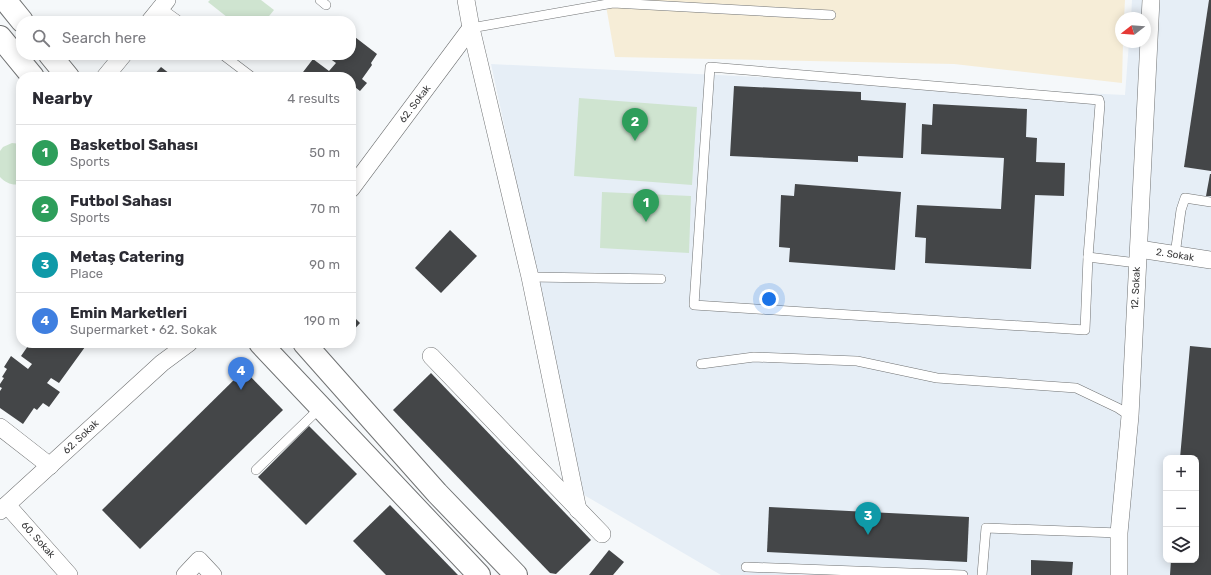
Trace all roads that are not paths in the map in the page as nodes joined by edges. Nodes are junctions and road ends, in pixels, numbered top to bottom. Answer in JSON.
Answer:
{"nodes":[{"id":1,"x":5,"y":0,"type":"edge"},
{"id":2,"x":466,"y":0,"type":"edge"},
{"id":3,"x":1151,"y":0,"type":"edge"},
{"id":4,"x":164,"y":4,"type":"edge"},
{"id":5,"x":831,"y":15,"type":"dead end"},
{"id":6,"x":18,"y":16,"type":"edge"},
{"id":7,"x":154,"y":16,"type":"edge"},
{"id":8,"x":175,"y":16,"type":"edge"},
{"id":9,"x":471,"y":28,"type":"junction"},
{"id":10,"x":0,"y":37,"type":"edge"},
{"id":11,"x":16,"y":56,"type":"edge"},
{"id":12,"x":19,"y":60,"type":"edge"},
{"id":13,"x":54,"y":60,"type":"edge"},
{"id":14,"x":119,"y":60,"type":"edge"},
{"id":15,"x":230,"y":60,"type":"edge"},
{"id":16,"x":29,"y":72,"type":"edge"},
{"id":17,"x":64,"y":72,"type":"edge"},
{"id":18,"x":109,"y":72,"type":"edge"},
{"id":19,"x":245,"y":72,"type":"edge"},
{"id":20,"x":356,"y":180,"type":"edge"},
{"id":21,"x":1211,"y":202,"type":"edge"},
{"id":22,"x":1175,"y":255,"type":"junction"},
{"id":23,"x":1138,"y":256,"type":"junction"},
{"id":24,"x":1088,"y":257,"type":"junction"},
{"id":25,"x":1211,"y":260,"type":"edge"},
{"id":26,"x":530,"y":277,"type":"junction"},
{"id":27,"x":661,"y":279,"type":"dead end"},
{"id":28,"x":174,"y":348,"type":"edge"},
{"id":29,"x":182,"y":348,"type":"edge"},
{"id":30,"x":265,"y":348,"type":"edge"},
{"id":31,"x":308,"y":348,"type":"edge"},
{"id":32,"x":431,"y":356,"type":"dead end"},
{"id":33,"x":162,"y":363,"type":"junction"},
{"id":34,"x":701,"y":364,"type":"dead end"},
{"id":35,"x":321,"y":407,"type":"junction"},
{"id":36,"x":1130,"y":416,"type":"junction"},
{"id":37,"x":0,"y":427,"type":"edge"},
{"id":38,"x":50,"y":466,"type":"junction"},
{"id":39,"x":256,"y":470,"type":"dead end"},
{"id":40,"x":4,"y":508,"type":"edge"},
{"id":41,"x":578,"y":510,"type":"junction"},
{"id":42,"x":1119,"y":533,"type":"junction"},
{"id":43,"x":602,"y":534,"type":"dead end"},
{"id":44,"x":746,"y":567,"type":"dead end"},
{"id":45,"x":69,"y":575,"type":"edge"},
{"id":46,"x":185,"y":575,"type":"edge"},
{"id":47,"x":214,"y":575,"type":"edge"},
{"id":48,"x":479,"y":575,"type":"edge"},
{"id":49,"x":516,"y":575,"type":"edge"},
{"id":50,"x":963,"y":575,"type":"edge"},
{"id":51,"x":982,"y":575,"type":"edge"},
{"id":52,"x":1118,"y":575,"type":"edge"}],
"edges":[{"from":1,"to":6,"type":"street"},
{"from":2,"to":9,"type":"street"},
{"from":3,"to":23,"type":"street","name":"12. Sokak"},
{"from":4,"to":7,"type":"street"},
{"from":4,"to":8,"type":"lane"},
{"from":5,"to":9,"type":"lane"},
{"from":9,"to":20,"type":"street","name":"62. Sokak"},
{"from":9,"to":26,"type":"street"},
{"from":10,"to":11,"type":"street"},
{"from":12,"to":16,"type":"street"},
{"from":13,"to":17,"type":"street"},
{"from":14,"to":18,"type":"street"},
{"from":15,"to":19,"type":"lane"},
{"from":21,"to":22,"type":"lane"},
{"from":22,"to":23,"type":"street","name":"2. Sokak"},
{"from":22,"to":25,"type":"street","name":"2. Sokak"},
{"from":23,"to":24,"type":"lane"},
{"from":23,"to":36,"type":"street","name":"12. Sokak"},
{"from":24,"to":24,"type":"lane"},
{"from":26,"to":27,"type":"lane"},
{"from":26,"to":41,"type":"street"},
{"from":28,"to":33,"type":"street","name":"62. Sokak"},
{"from":29,"to":33,"type":"street","name":"62. Sokak"},
{"from":30,"to":35,"type":"street"},
{"from":31,"to":49,"type":"street"},
{"from":32,"to":41,"type":"street"},
{"from":33,"to":38,"type":"street","name":"62. Sokak"},
{"from":34,"to":36,"type":"lane"},
{"from":35,"to":39,"type":"lane"},
{"from":35,"to":48,"type":"street"},
{"from":36,"to":42,"type":"street","name":"12. Sokak"},
{"from":37,"to":38,"type":"street"},
{"from":38,"to":40,"type":"street","name":"62. Sokak"},
{"from":40,"to":45,"type":"street","name":"60. Sokak"},
{"from":41,"to":43,"type":"street"},
{"from":42,"to":51,"type":"lane"},
{"from":42,"to":52,"type":"street","name":"12. Sokak"},
{"from":44,"to":50,"type":"lane"},
{"from":46,"to":47,"type":"street"}]}
